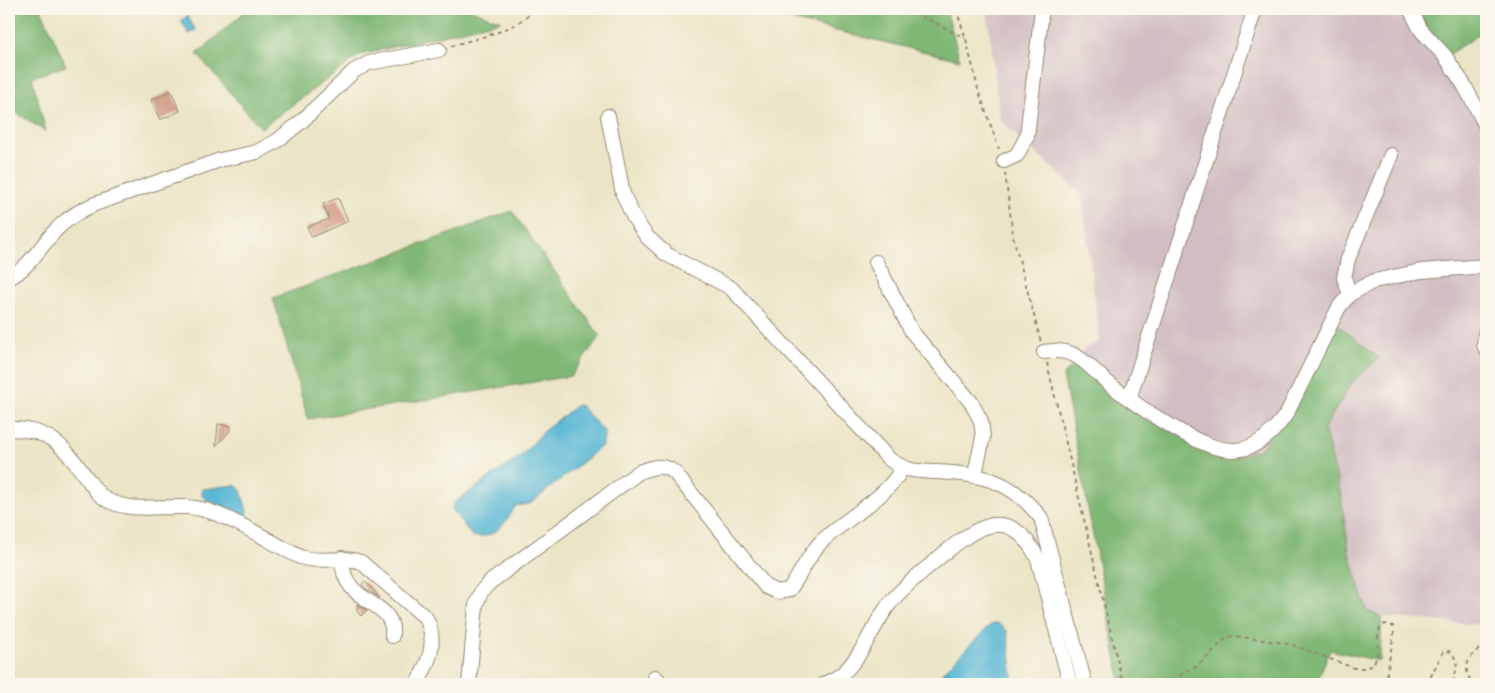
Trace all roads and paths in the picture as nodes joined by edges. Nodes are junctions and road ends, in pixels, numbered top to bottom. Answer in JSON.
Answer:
{"nodes":[{"id":1,"x":535,"y":9,"type":"edge"},
{"id":2,"x":907,"y":9,"type":"edge"},
{"id":3,"x":1042,"y":9,"type":"edge"},
{"id":4,"x":1256,"y":9,"type":"edge"},
{"id":5,"x":1410,"y":9,"type":"edge"},
{"id":6,"x":966,"y":38,"type":"dead end"},
{"id":7,"x":439,"y":50,"type":"joint"},
{"id":8,"x":608,"y":116,"type":"dead end"},
{"id":9,"x":1486,"y":126,"type":"edge"},
{"id":10,"x":1391,"y":155,"type":"dead end"},
{"id":11,"x":1004,"y":161,"type":"dead end"},
{"id":12,"x":876,"y":262,"type":"dead end"},
{"id":13,"x":1486,"y":266,"type":"edge"},
{"id":14,"x":9,"y":278,"type":"edge"},
{"id":15,"x":1350,"y":294,"type":"junction"},
{"id":16,"x":1486,"y":330,"type":"edge"},
{"id":17,"x":1486,"y":350,"type":"edge"},
{"id":18,"x":1044,"y":352,"type":"dead end"},
{"id":19,"x":1129,"y":399,"type":"junction"},
{"id":20,"x":9,"y":429,"type":"edge"},
{"id":21,"x":902,"y":469,"type":"junction"},
{"id":22,"x":975,"y":474,"type":"junction"},
{"id":23,"x":342,"y":558,"type":"junction"},
{"id":24,"x":392,"y":636,"type":"dead end"},
{"id":25,"x":1486,"y":645,"type":"edge"},
{"id":26,"x":1486,"y":676,"type":"edge"},
{"id":27,"x":417,"y":684,"type":"edge"},
{"id":28,"x":469,"y":684,"type":"edge"},
{"id":29,"x":824,"y":684,"type":"edge"},
{"id":30,"x":1070,"y":684,"type":"edge"},
{"id":31,"x":1086,"y":684,"type":"edge"},
{"id":32,"x":1180,"y":684,"type":"edge"},
{"id":33,"x":1385,"y":684,"type":"edge"},
{"id":34,"x":1427,"y":684,"type":"edge"},
{"id":35,"x":1452,"y":684,"type":"edge"}],
"edges":[{"from":1,"to":7,"type":"path"},
{"from":2,"to":6,"type":"path"},
{"from":3,"to":11,"type":"lane"},
{"from":4,"to":19,"type":"lane"},
{"from":5,"to":9,"type":"lane"},
{"from":7,"to":14,"type":"lane"},
{"from":8,"to":21,"type":"lane"},
{"from":10,"to":15,"type":"lane"},
{"from":12,"to":22,"type":"lane"},
{"from":13,"to":15,"type":"lane"},
{"from":15,"to":19,"type":"lane"},
{"from":16,"to":17,"type":"lane"},
{"from":18,"to":19,"type":"lane"},
{"from":20,"to":23,"type":"lane"},
{"from":21,"to":22,"type":"lane"},
{"from":21,"to":28,"type":"lane"},
{"from":22,"to":31,"type":"lane"},
{"from":23,"to":24,"type":"lane"},
{"from":23,"to":27,"type":"lane"},
{"from":25,"to":26,"type":"path"},
{"from":29,"to":30,"type":"lane"},
{"from":32,"to":33,"type":"path"},
{"from":34,"to":35,"type":"path"}]}
